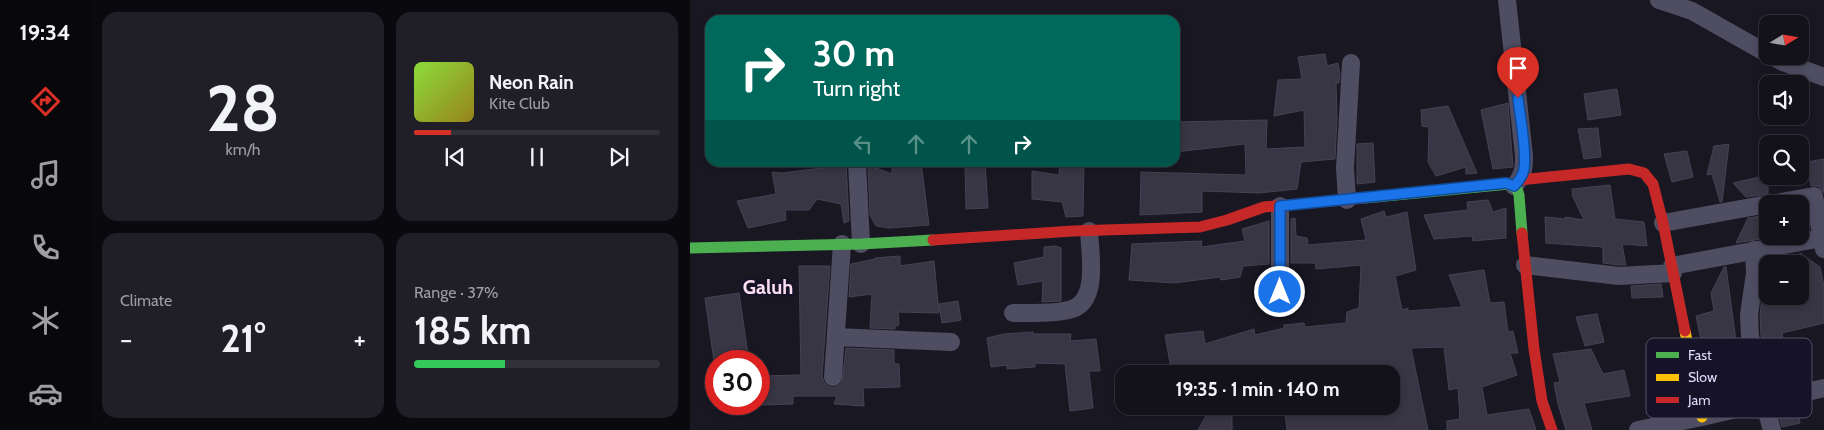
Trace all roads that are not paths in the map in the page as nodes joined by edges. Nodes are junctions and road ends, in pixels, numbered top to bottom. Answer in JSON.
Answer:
{"nodes":[{"id":1,"x":1507,"y":0,"type":"edge"},
{"id":2,"x":1516,"y":0,"type":"edge"},
{"id":3,"x":1659,"y":0,"type":"edge"},
{"id":4,"x":1759,"y":49,"type":"edge"},
{"id":5,"x":1351,"y":63,"type":"dead end"},
{"id":6,"x":1791,"y":65,"type":"edge"},
{"id":7,"x":1824,"y":77,"type":"edge"},
{"id":8,"x":857,"y":167,"type":"edge"},
{"id":9,"x":1517,"y":183,"type":"junction"},
{"id":10,"x":1819,"y":195,"type":"edge"},
{"id":11,"x":1347,"y":200,"type":"junction"},
{"id":12,"x":1280,"y":206,"type":"junction"},
{"id":13,"x":1759,"y":206,"type":"edge"},
{"id":14,"x":1663,"y":223,"type":"junction"},
{"id":15,"x":1089,"y":231,"type":"junction"},
{"id":16,"x":1823,"y":243,"type":"edge"},
{"id":17,"x":842,"y":244,"type":"junction"},
{"id":18,"x":861,"y":244,"type":"junction"},
{"id":19,"x":690,"y":248,"type":"edge"},
{"id":20,"x":1754,"y":250,"type":"junction"},
{"id":21,"x":1525,"y":265,"type":"junction"},
{"id":22,"x":1672,"y":269,"type":"junction"},
{"id":23,"x":1280,"y":292,"type":"dead end"},
{"id":24,"x":1013,"y":313,"type":"dead end"},
{"id":25,"x":836,"y":337,"type":"junction"},
{"id":26,"x":1686,"y":338,"type":"edge"},
{"id":27,"x":1750,"y":338,"type":"edge"},
{"id":28,"x":951,"y":342,"type":"dead end"},
{"id":29,"x":834,"y":377,"type":"dead end"},
{"id":30,"x":1697,"y":418,"type":"edge"},
{"id":31,"x":1552,"y":430,"type":"edge"},
{"id":32,"x":1638,"y":430,"type":"edge"}],
"edges":[{"from":1,"to":2,"type":"street"},
{"from":1,"to":9,"type":"street"},
{"from":3,"to":4,"type":"street"},
{"from":5,"to":11,"type":"street"},
{"from":6,"to":7,"type":"street"},
{"from":8,"to":18,"type":"street"},
{"from":9,"to":11,"type":"street"},
{"from":9,"to":14,"type":"street"},
{"from":9,"to":21,"type":"street"},
{"from":10,"to":16,"type":"street"},
{"from":11,"to":12,"type":"street"},
{"from":12,"to":15,"type":"street"},
{"from":12,"to":23,"type":"street"},
{"from":13,"to":14,"type":"street"},
{"from":14,"to":22,"type":"street"},
{"from":15,"to":18,"type":"street"},
{"from":15,"to":24,"type":"street"},
{"from":16,"to":20,"type":"street"},
{"from":17,"to":18,"type":"street"},
{"from":17,"to":19,"type":"street"},
{"from":17,"to":25,"type":"street"},
{"from":20,"to":22,"type":"street"},
{"from":20,"to":27,"type":"street"},
{"from":21,"to":22,"type":"street"},
{"from":21,"to":31,"type":"street"},
{"from":22,"to":26,"type":"street"},
{"from":25,"to":28,"type":"street"},
{"from":25,"to":29,"type":"street"},
{"from":30,"to":32,"type":"street"}]}
